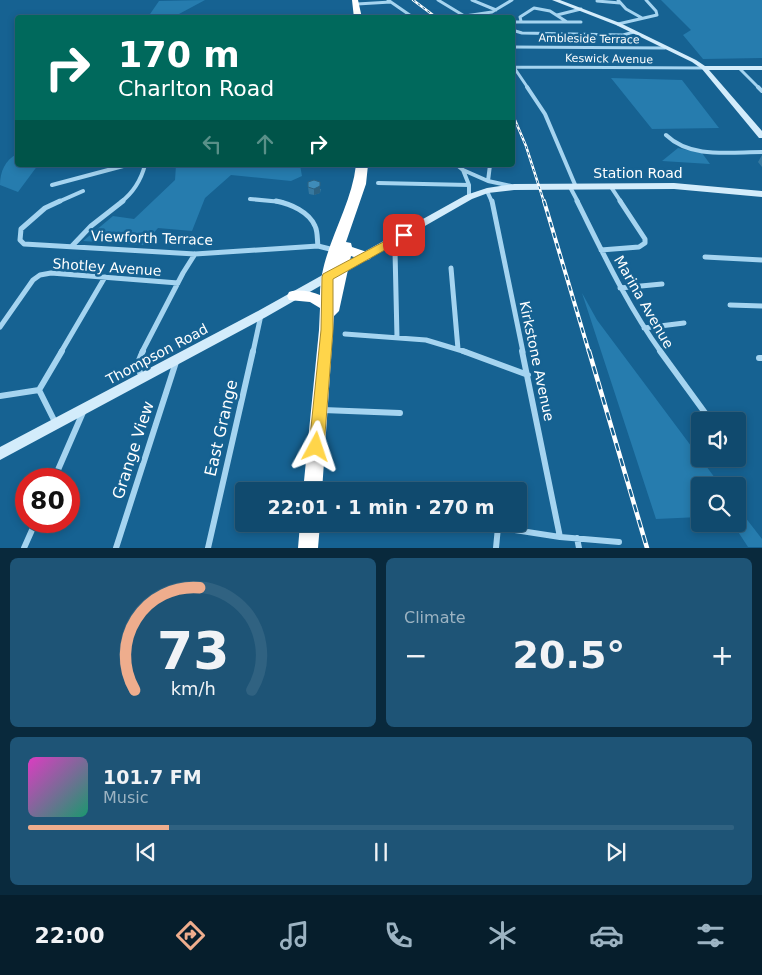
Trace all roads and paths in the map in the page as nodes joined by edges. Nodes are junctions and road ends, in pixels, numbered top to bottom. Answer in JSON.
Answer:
{"nodes":[{"id":1,"x":438,"y":0,"type":"edge"},
{"id":2,"x":472,"y":0,"type":"edge"},
{"id":3,"x":512,"y":0,"type":"edge"},
{"id":4,"x":555,"y":0,"type":"edge"},
{"id":5,"x":646,"y":0,"type":"edge"},
{"id":6,"x":389,"y":1,"type":"edge"},
{"id":7,"x":596,"y":1,"type":"edge"},
{"id":8,"x":619,"y":1,"type":"edge"},
{"id":9,"x":356,"y":2,"type":"edge"},
{"id":10,"x":581,"y":9,"type":"junction"},
{"id":11,"x":496,"y":10,"type":"junction"},
{"id":12,"x":358,"y":15,"type":"edge"},
{"id":13,"x":410,"y":15,"type":"edge"},
{"id":14,"x":463,"y":15,"type":"edge"},
{"id":15,"x":475,"y":15,"type":"edge"},
{"id":16,"x":557,"y":15,"type":"junction"},
{"id":17,"x":642,"y":18,"type":"junction"},
{"id":18,"x":521,"y":21,"type":"junction"},
{"id":19,"x":515,"y":22,"type":"edge"},
{"id":20,"x":567,"y":22,"type":"junction"},
{"id":21,"x":581,"y":22,"type":"dead end"},
{"id":22,"x":618,"y":24,"type":"junction"},
{"id":23,"x":515,"y":31,"type":"edge"},
{"id":24,"x":634,"y":32,"type":"junction"},
{"id":25,"x":515,"y":47,"type":"edge"},
{"id":26,"x":665,"y":48,"type":"junction"},
{"id":27,"x":515,"y":66,"type":"edge"},
{"id":28,"x":704,"y":68,"type":"junction"},
{"id":29,"x":739,"y":68,"type":"junction"},
{"id":30,"x":762,"y":68,"type":"edge"},
{"id":31,"x":515,"y":69,"type":"edge"},
{"id":32,"x":760,"y":86,"type":"edge"},
{"id":33,"x":762,"y":91,"type":"edge"},
{"id":34,"x":761,"y":134,"type":"edge"},
{"id":35,"x":666,"y":135,"type":"dead end"},
{"id":36,"x":762,"y":152,"type":"edge"},
{"id":37,"x":120,"y":167,"type":"edge"},
{"id":38,"x":145,"y":167,"type":"edge"},
{"id":39,"x":362,"y":167,"type":"edge"},
{"id":40,"x":459,"y":167,"type":"edge"},
{"id":41,"x":490,"y":167,"type":"edge"},
{"id":42,"x":463,"y":170,"type":"junction"},
{"id":43,"x":378,"y":183,"type":"dead end"},
{"id":44,"x":52,"y":185,"type":"dead end"},
{"id":45,"x":469,"y":185,"type":"junction"},
{"id":46,"x":488,"y":186,"type":"junction"},
{"id":47,"x":573,"y":187,"type":"junction"},
{"id":48,"x":611,"y":187,"type":"junction"},
{"id":49,"x":83,"y":191,"type":"dead end"},
{"id":50,"x":762,"y":194,"type":"edge"},
{"id":51,"x":469,"y":197,"type":"junction"},
{"id":52,"x":250,"y":199,"type":"dead end"},
{"id":53,"x":388,"y":244,"type":"junction"},
{"id":54,"x":72,"y":246,"type":"junction"},
{"id":55,"x":318,"y":246,"type":"junction"},
{"id":56,"x":341,"y":250,"type":"junction"},
{"id":57,"x":601,"y":250,"type":"junction"},
{"id":58,"x":195,"y":254,"type":"junction"},
{"id":59,"x":365,"y":256,"type":"junction"},
{"id":60,"x":705,"y":257,"type":"dead end"},
{"id":61,"x":762,"y":260,"type":"edge"},
{"id":62,"x":451,"y":268,"type":"dead end"},
{"id":63,"x":342,"y":269,"type":"junction"},
{"id":64,"x":327,"y":277,"type":"junction"},
{"id":65,"x":105,"y":278,"type":"junction"},
{"id":66,"x":178,"y":283,"type":"junction"},
{"id":67,"x":662,"y":284,"type":"dead end"},
{"id":68,"x":620,"y":288,"type":"junction"},
{"id":69,"x":294,"y":296,"type":"junction"},
{"id":70,"x":327,"y":305,"type":"junction"},
{"id":71,"x":730,"y":305,"type":"dead end"},
{"id":72,"x":762,"y":306,"type":"edge"},
{"id":73,"x":262,"y":314,"type":"junction"},
{"id":74,"x":684,"y":323,"type":"dead end"},
{"id":75,"x":0,"y":327,"type":"edge"},
{"id":76,"x":644,"y":328,"type":"junction"},
{"id":77,"x":327,"y":330,"type":"junction"},
{"id":78,"x":344,"y":334,"type":"dead end"},
{"id":79,"x":397,"y":337,"type":"junction"},
{"id":80,"x":458,"y":348,"type":"junction"},
{"id":81,"x":176,"y":361,"type":"junction"},
{"id":82,"x":528,"y":375,"type":"junction"},
{"id":83,"x":144,"y":378,"type":"junction"},
{"id":84,"x":39,"y":390,"type":"junction"},
{"id":85,"x":0,"y":396,"type":"edge"},
{"id":86,"x":84,"y":409,"type":"junction"},
{"id":87,"x":320,"y":410,"type":"junction"},
{"id":88,"x":705,"y":412,"type":"edge"},
{"id":89,"x":400,"y":413,"type":"dead end"},
{"id":90,"x":56,"y":424,"type":"junction"},
{"id":91,"x":0,"y":454,"type":"edge"},
{"id":92,"x":59,"y":468,"type":"edge"},
{"id":93,"x":313,"y":482,"type":"edge"},
{"id":94,"x":527,"y":531,"type":"edge"},
{"id":95,"x":309,"y":532,"type":"edge"},
{"id":96,"x":498,"y":532,"type":"edge"},
{"id":97,"x":31,"y":533,"type":"edge"},
{"id":98,"x":560,"y":536,"type":"junction"},
{"id":99,"x":577,"y":538,"type":"junction"},
{"id":100,"x":619,"y":542,"type":"dead end"},
{"id":101,"x":24,"y":548,"type":"edge"},
{"id":102,"x":116,"y":548,"type":"edge"},
{"id":103,"x":208,"y":548,"type":"edge"},
{"id":104,"x":308,"y":548,"type":"edge"},
{"id":105,"x":496,"y":548,"type":"edge"},
{"id":106,"x":579,"y":548,"type":"edge"}],
"edges":[{"from":1,"to":14,"type":"street"},
{"from":2,"to":11,"type":"street"},
{"from":3,"to":11,"type":"street"},
{"from":4,"to":10,"type":"main road"},
{"from":5,"to":17,"type":"street"},
{"from":6,"to":9,"type":"street"},
{"from":6,"to":13,"type":"street"},
{"from":7,"to":8,"type":"street"},
{"from":8,"to":17,"type":"street"},
{"from":9,"to":12,"type":"highway"},
{"from":10,"to":16,"type":"street"},
{"from":10,"to":22,"type":"main road"},
{"from":11,"to":15,"type":"street"},
{"from":16,"to":18,"type":"street"},
{"from":16,"to":20,"type":"street"},
{"from":17,"to":22,"type":"street"},
{"from":18,"to":19,"type":"street"},
{"from":18,"to":20,"type":"street"},
{"from":20,"to":21,"type":"street"},
{"from":22,"to":24,"type":"main road"},
{"from":23,"to":24,"type":"street"},
{"from":24,"to":26,"type":"main road"},
{"from":25,"to":26,"type":"street","name":"Ambleside Terrace"},
{"from":26,"to":28,"type":"main road"},
{"from":27,"to":28,"type":"street","name":"Keswick Avenue"},
{"from":28,"to":29,"type":"main road"},
{"from":28,"to":34,"type":"main road"},
{"from":29,"to":30,"type":"main road"},
{"from":29,"to":32,"type":"street"},
{"from":31,"to":47,"type":"street","name":"Marina Avenue"},
{"from":32,"to":33,"type":"street"},
{"from":35,"to":36,"type":"street"},
{"from":37,"to":44,"type":"street"},
{"from":38,"to":54,"type":"street"},
{"from":39,"to":56,"type":"highway"},
{"from":40,"to":42,"type":"street"},
{"from":41,"to":46,"type":"street"},
{"from":42,"to":45,"type":"street"},
{"from":42,"to":46,"type":"street"},
{"from":43,"to":45,"type":"street"},
{"from":45,"to":51,"type":"street"},
{"from":46,"to":47,"type":"main road","name":"Station Road"},
{"from":46,"to":51,"type":"main road","name":"Station Road"},
{"from":46,"to":82,"type":"street","name":"Kirkstone Avenue"},
{"from":47,"to":48,"type":"main road","name":"Station Road"},
{"from":47,"to":57,"type":"street","name":"Marina Avenue"},
{"from":48,"to":50,"type":"main road","name":"Station Road"},
{"from":48,"to":57,"type":"street"},
{"from":49,"to":54,"type":"street","name":"Viewforth Terrace"},
{"from":51,"to":53,"type":"main road","name":"Station Road"},
{"from":52,"to":55,"type":"street"},
{"from":53,"to":59,"type":"main road","name":"Thompson Road"},
{"from":53,"to":79,"type":"street"},
{"from":54,"to":58,"type":"street","name":"Viewforth Terrace"},
{"from":55,"to":56,"type":"street","name":"Viewforth Terrace"},
{"from":55,"to":58,"type":"street","name":"Viewforth Terrace"},
{"from":56,"to":59,"type":"highway"},
{"from":56,"to":63,"type":"highway"},
{"from":56,"to":64,"type":"highway"},
{"from":57,"to":68,"type":"street","name":"Marina Avenue"},
{"from":58,"to":66,"type":"street"},
{"from":59,"to":63,"type":"main road","name":"Thompson Road"},
{"from":60,"to":61,"type":"street"},
{"from":62,"to":80,"type":"street"},
{"from":63,"to":64,"type":"main road","name":"Thompson Road"},
{"from":63,"to":77,"type":"highway"},
{"from":64,"to":69,"type":"main road","name":"Thompson Road"},
{"from":64,"to":70,"type":"highway"},
{"from":65,"to":66,"type":"street","name":"Shotley Avenue"},
{"from":65,"to":75,"type":"street","name":"Shotley Avenue"},
{"from":65,"to":84,"type":"street"},
{"from":66,"to":83,"type":"street"},
{"from":67,"to":68,"type":"street"},
{"from":68,"to":76,"type":"street","name":"Marina Avenue"},
{"from":69,"to":70,"type":"highway"},
{"from":69,"to":73,"type":"main road","name":"Thompson Road"},
{"from":70,"to":77,"type":"highway"},
{"from":71,"to":72,"type":"street"},
{"from":73,"to":81,"type":"main road","name":"Thompson Road"},
{"from":73,"to":103,"type":"street","name":"East Grange"},
{"from":74,"to":76,"type":"street"},
{"from":76,"to":88,"type":"street","name":"Marina Avenue"},
{"from":77,"to":87,"type":"highway"},
{"from":78,"to":79,"type":"street"},
{"from":79,"to":80,"type":"street"},
{"from":80,"to":82,"type":"street"},
{"from":81,"to":83,"type":"main road","name":"Thompson Road"},
{"from":81,"to":102,"type":"street","name":"Grange View"},
{"from":82,"to":98,"type":"street","name":"Kirkstone Avenue"},
{"from":83,"to":86,"type":"main road","name":"Thompson Road"},
{"from":84,"to":85,"type":"street"},
{"from":84,"to":90,"type":"street"},
{"from":86,"to":90,"type":"main road","name":"Thompson Road"},
{"from":86,"to":92,"type":"street"},
{"from":87,"to":89,"type":"street"},
{"from":87,"to":93,"type":"highway"},
{"from":90,"to":91,"type":"main road","name":"Thompson Road"},
{"from":94,"to":98,"type":"street"},
{"from":95,"to":104,"type":"highway"},
{"from":96,"to":105,"type":"street"},
{"from":97,"to":101,"type":"street"},
{"from":98,"to":99,"type":"street"},
{"from":99,"to":100,"type":"street"},
{"from":99,"to":106,"type":"street"}]}
